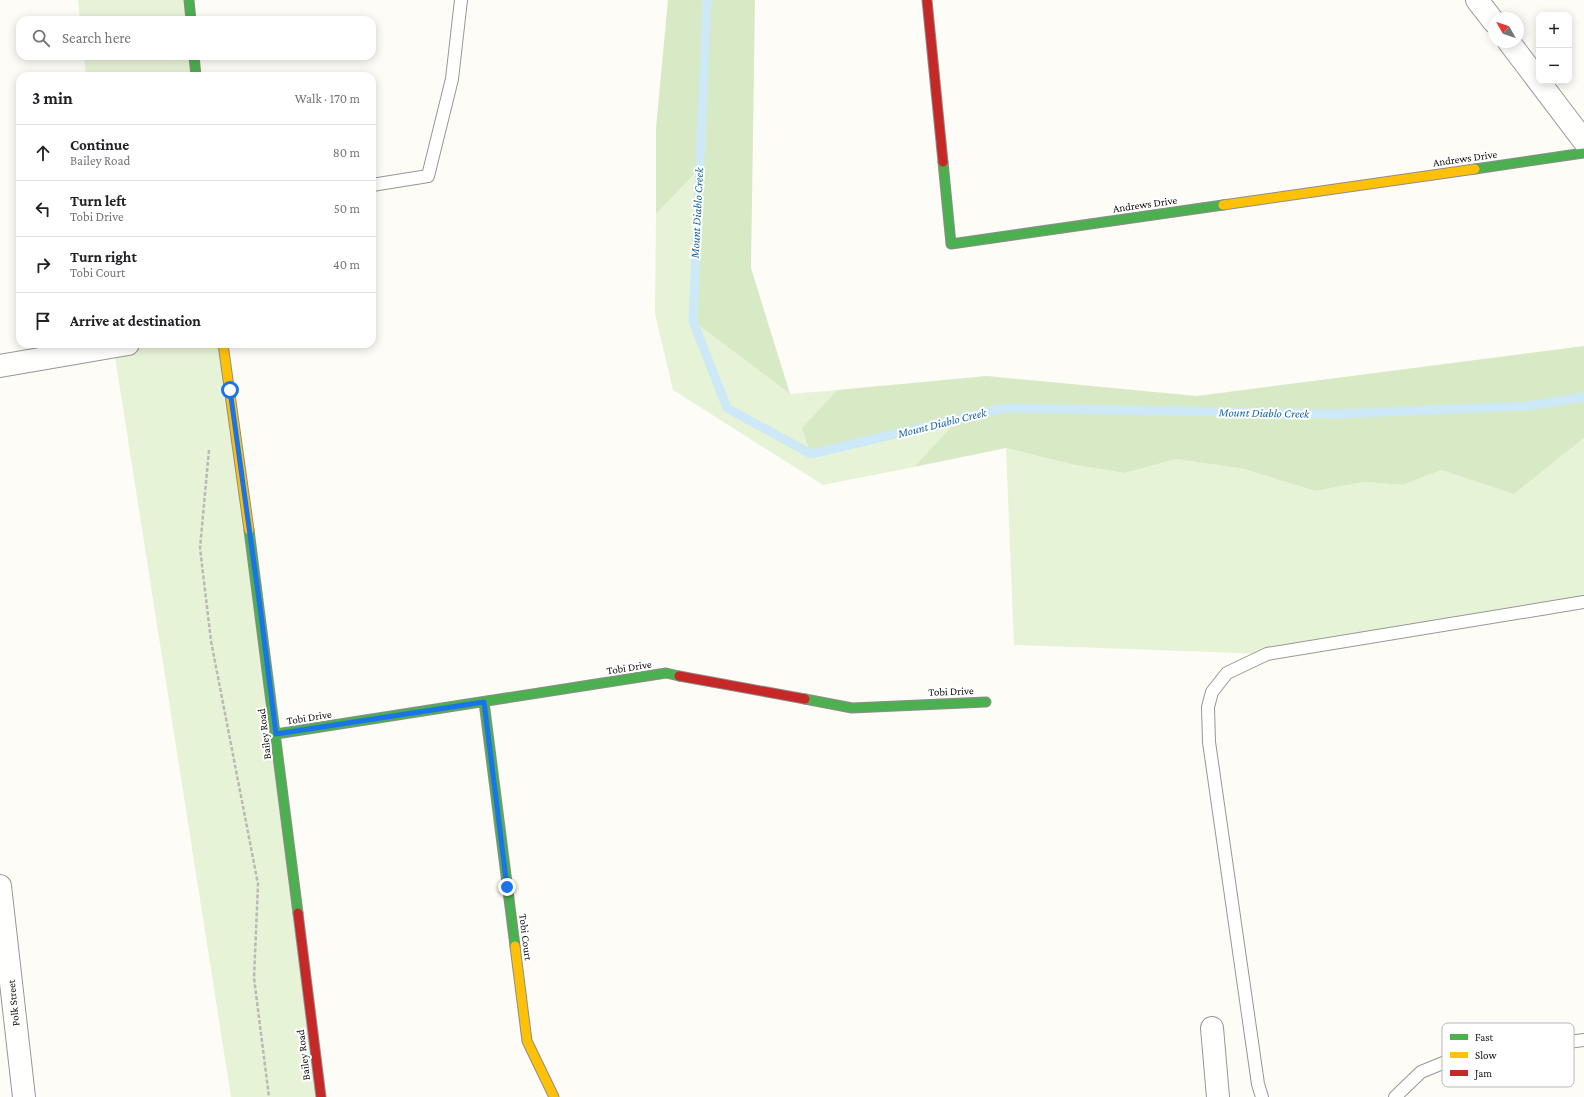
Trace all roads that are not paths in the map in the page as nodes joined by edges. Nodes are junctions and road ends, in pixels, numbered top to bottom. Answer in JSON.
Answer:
{"nodes":[{"id":1,"x":189,"y":0,"type":"edge"},
{"id":2,"x":462,"y":0,"type":"edge"},
{"id":3,"x":927,"y":0,"type":"edge"},
{"id":4,"x":1477,"y":0,"type":"edge"},
{"id":5,"x":1488,"y":14,"type":"edge"},
{"id":6,"x":191,"y":16,"type":"edge"},
{"id":7,"x":1514,"y":48,"type":"edge"},
{"id":8,"x":194,"y":60,"type":"edge"},
{"id":9,"x":196,"y":72,"type":"edge"},
{"id":10,"x":1584,"y":141,"type":"edge"},
{"id":11,"x":1584,"y":153,"type":"edge"},
{"id":12,"x":376,"y":184,"type":"edge"},
{"id":13,"x":105,"y":348,"type":"edge"},
{"id":14,"x":224,"y":348,"type":"edge"},
{"id":15,"x":0,"y":366,"type":"edge"},
{"id":16,"x":1584,"y":602,"type":"edge"},
{"id":17,"x":484,"y":702,"type":"junction"},
{"id":18,"x":986,"y":702,"type":"dead end"},
{"id":19,"x":276,"y":734,"type":"junction"},
{"id":20,"x":0,"y":886,"type":"edge"},
{"id":21,"x":1212,"y":1028,"type":"dead end"},
{"id":22,"x":1584,"y":1040,"type":"edge"},
{"id":23,"x":1574,"y":1041,"type":"edge"},
{"id":24,"x":1442,"y":1063,"type":"edge"},
{"id":25,"x":24,"y":1097,"type":"edge"},
{"id":26,"x":321,"y":1097,"type":"edge"},
{"id":27,"x":554,"y":1097,"type":"edge"},
{"id":28,"x":1218,"y":1097,"type":"edge"},
{"id":29,"x":1262,"y":1097,"type":"edge"},
{"id":30,"x":1395,"y":1097,"type":"edge"}],
"edges":[{"from":1,"to":6,"type":"street"},
{"from":2,"to":12,"type":"lane"},
{"from":3,"to":11,"type":"street","name":"Andrews Drive"},
{"from":4,"to":5,"type":"street"},
{"from":7,"to":10,"type":"street"},
{"from":8,"to":9,"type":"street"},
{"from":13,"to":15,"type":"street"},
{"from":14,"to":19,"type":"street","name":"Bailey Road"},
{"from":16,"to":29,"type":"lane"},
{"from":17,"to":18,"type":"street","name":"Tobi Drive"},
{"from":17,"to":19,"type":"street","name":"Tobi Drive"},
{"from":17,"to":27,"type":"street","name":"Tobi Court"},
{"from":19,"to":26,"type":"street","name":"Bailey Road"},
{"from":20,"to":25,"type":"street","name":"Polk Street"},
{"from":21,"to":28,"type":"street"},
{"from":22,"to":23,"type":"lane"},
{"from":24,"to":30,"type":"lane"}]}
